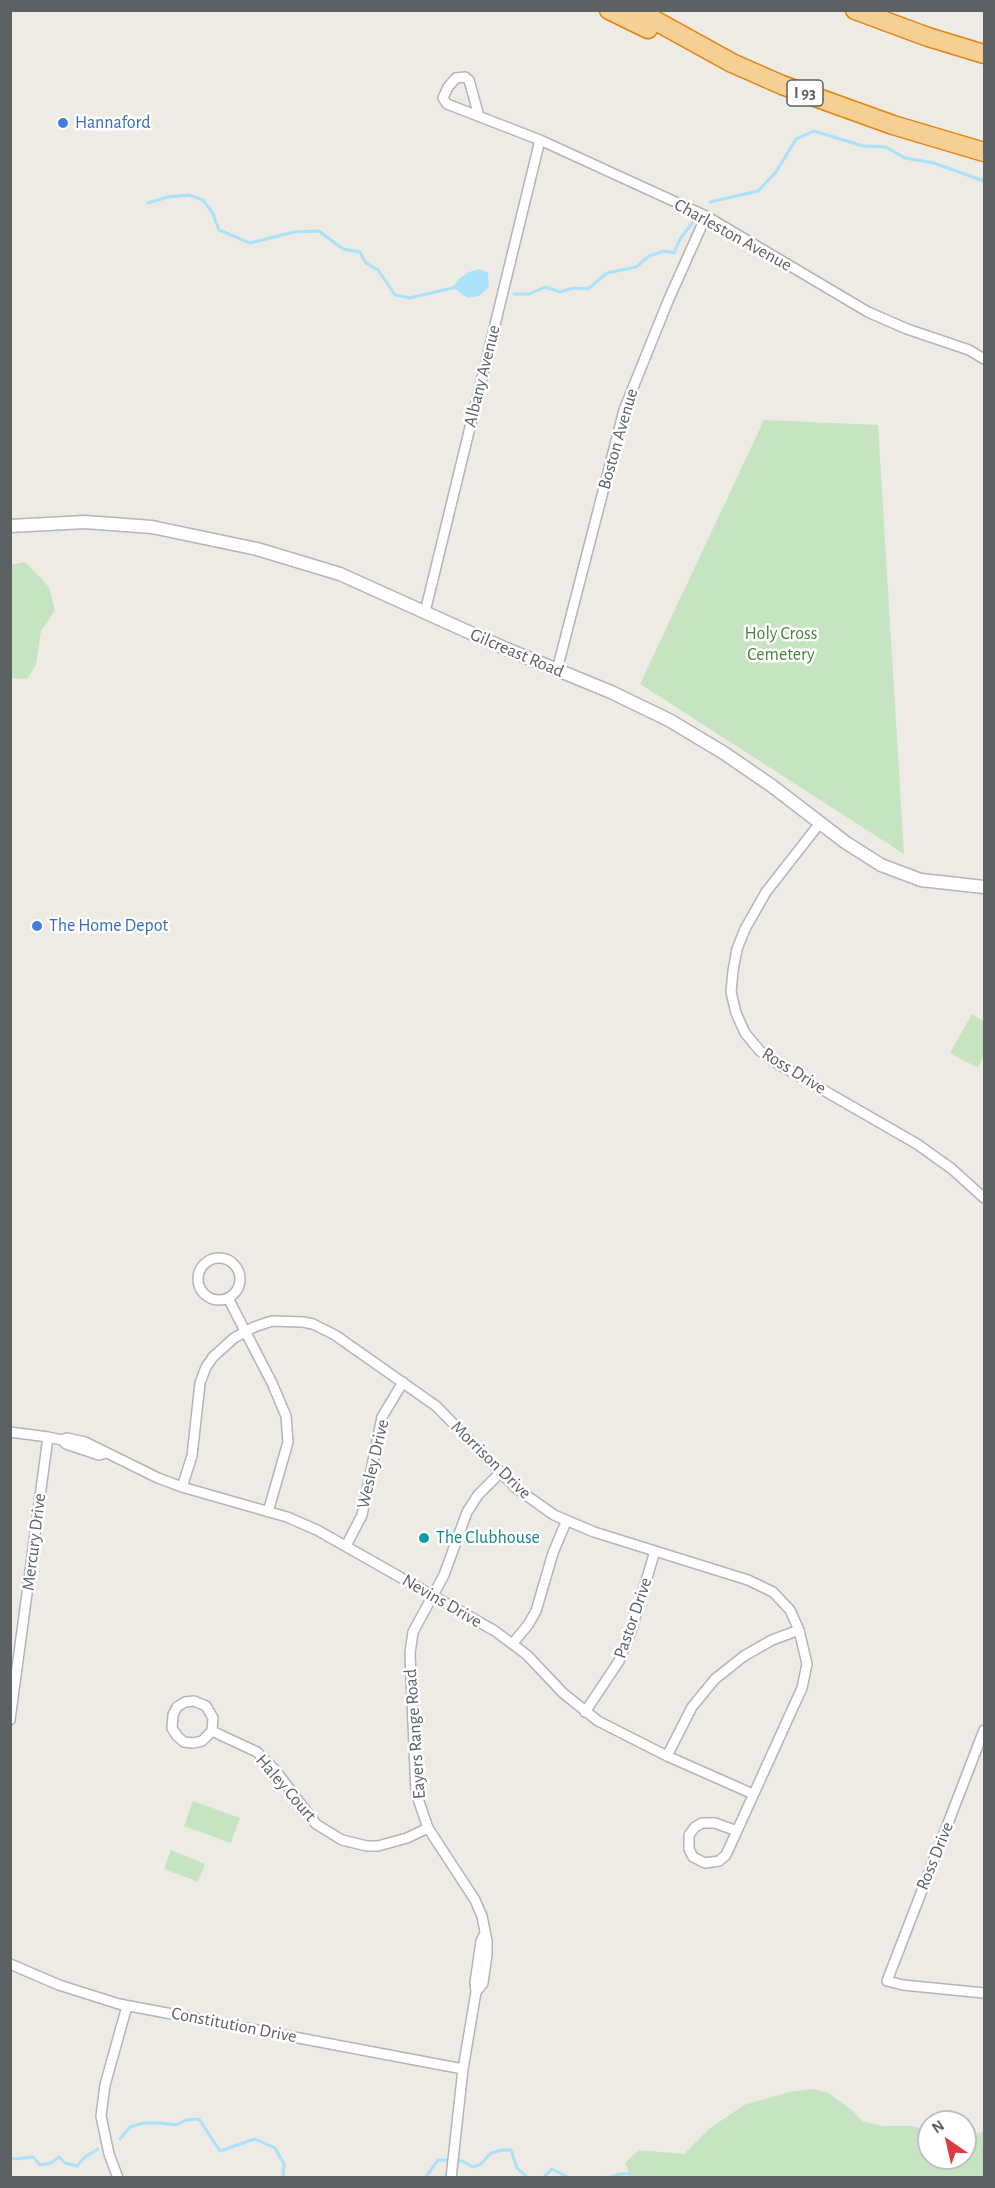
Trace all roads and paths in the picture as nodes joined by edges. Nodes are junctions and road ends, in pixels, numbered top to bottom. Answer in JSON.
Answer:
{"nodes":[{"id":1,"x":609,"y":10,"type":"edge"},
{"id":2,"x":636,"y":10,"type":"edge"},
{"id":3,"x":855,"y":10,"type":"edge"},
{"id":4,"x":984,"y":54,"type":"edge"},
{"id":5,"x":732,"y":63,"type":"junction"},
{"id":6,"x":479,"y":116,"type":"junction"},
{"id":7,"x":540,"y":140,"type":"junction"},
{"id":8,"x":984,"y":152,"type":"edge"},
{"id":9,"x":706,"y":216,"type":"junction"},
{"id":10,"x":984,"y":359,"type":"edge"},
{"id":11,"x":10,"y":526,"type":"edge"},
{"id":12,"x":424,"y":612,"type":"junction"},
{"id":13,"x":557,"y":670,"type":"junction"},
{"id":14,"x":820,"y":823,"type":"junction"},
{"id":15,"x":984,"y":887,"type":"edge"},
{"id":16,"x":984,"y":1198,"type":"edge"},
{"id":17,"x":228,"y":1298,"type":"junction"},
{"id":18,"x":244,"y":1332,"type":"junction"},
{"id":19,"x":403,"y":1382,"type":"junction"},
{"id":20,"x":10,"y":1432,"type":"edge"},
{"id":21,"x":48,"y":1437,"type":"junction"},
{"id":22,"x":500,"y":1473,"type":"junction"},
{"id":23,"x":182,"y":1487,"type":"junction"},
{"id":24,"x":268,"y":1512,"type":"junction"},
{"id":25,"x":566,"y":1522,"type":"junction"},
{"id":26,"x":346,"y":1546,"type":"junction"},
{"id":27,"x":655,"y":1551,"type":"junction"},
{"id":28,"x":434,"y":1595,"type":"junction"},
{"id":29,"x":799,"y":1630,"type":"junction"},
{"id":30,"x":513,"y":1643,"type":"junction"},
{"id":31,"x":585,"y":1712,"type":"junction"},
{"id":32,"x":10,"y":1720,"type":"edge"},
{"id":33,"x":984,"y":1730,"type":"edge"},
{"id":34,"x":212,"y":1731,"type":"junction"},
{"id":35,"x":667,"y":1756,"type":"junction"},
{"id":36,"x":753,"y":1794,"type":"junction"},
{"id":37,"x":428,"y":1828,"type":"junction"},
{"id":38,"x":737,"y":1831,"type":"junction"},
{"id":39,"x":10,"y":1964,"type":"edge"},
{"id":40,"x":984,"y":1993,"type":"edge"},
{"id":41,"x":127,"y":2006,"type":"junction"},
{"id":42,"x":463,"y":2069,"type":"junction"},
{"id":43,"x":118,"y":2178,"type":"edge"},
{"id":44,"x":451,"y":2178,"type":"edge"}],
"edges":[{"from":1,"to":5,"type":"highway"},
{"from":2,"to":5,"type":"highway","number":"I 93"},
{"from":3,"to":4,"type":"highway"},
{"from":5,"to":8,"type":"highway","number":"I 93"},
{"from":6,"to":6,"type":"street","name":"Charleston Avenue"},
{"from":6,"to":7,"type":"street","name":"Charleston Avenue"},
{"from":7,"to":9,"type":"street","name":"Charleston Avenue"},
{"from":7,"to":12,"type":"street","name":"Albany Avenue"},
{"from":9,"to":10,"type":"street","name":"Charleston Avenue"},
{"from":9,"to":13,"type":"street","name":"Boston Avenue"},
{"from":11,"to":12,"type":"street","name":"Gilcreast Road"},
{"from":12,"to":13,"type":"street","name":"Gilcreast Road"},
{"from":13,"to":14,"type":"street","name":"Gilcreast Road"},
{"from":14,"to":15,"type":"street","name":"Gilcreast Road"},
{"from":14,"to":16,"type":"street","name":"Ross Drive"},
{"from":17,"to":17,"type":"street"},
{"from":17,"to":18,"type":"street"},
{"from":18,"to":19,"type":"street","name":"Morrison Drive"},
{"from":18,"to":23,"type":"street","name":"Morrison Drive"},
{"from":18,"to":24,"type":"street"},
{"from":19,"to":22,"type":"street","name":"Morrison Drive"},
{"from":19,"to":26,"type":"street","name":"Wesley Drive"},
{"from":20,"to":21,"type":"street"},
{"from":21,"to":23,"type":"street","name":"Nevins Drive"},
{"from":21,"to":32,"type":"street","name":"Mercury Drive"},
{"from":22,"to":25,"type":"street","name":"Morrison Drive"},
{"from":22,"to":28,"type":"street","name":"Eayers Range Road"},
{"from":23,"to":24,"type":"street","name":"Nevins Drive"},
{"from":24,"to":26,"type":"street","name":"Nevins Drive"},
{"from":25,"to":27,"type":"street","name":"Morrison Drive"},
{"from":25,"to":30,"type":"street"},
{"from":26,"to":28,"type":"street","name":"Nevins Drive"},
{"from":27,"to":29,"type":"street","name":"Morrison Drive"},
{"from":27,"to":31,"type":"street","name":"Pastor Drive"},
{"from":28,"to":30,"type":"street","name":"Nevins Drive"},
{"from":28,"to":37,"type":"street","name":"Eayers Range Road"},
{"from":29,"to":35,"type":"street"},
{"from":29,"to":36,"type":"street","name":"Morrison Drive"},
{"from":30,"to":31,"type":"street","name":"Nevins Drive"},
{"from":31,"to":35,"type":"street","name":"Nevins Drive"},
{"from":33,"to":40,"type":"street","name":"Ross Drive"},
{"from":34,"to":34,"type":"street"},
{"from":34,"to":37,"type":"street","name":"Haley Court"},
{"from":35,"to":36,"type":"street","name":"Nevins Drive"},
{"from":36,"to":38,"type":"street","name":"Morrison Drive"},
{"from":37,"to":42,"type":"street","name":"Eayers Range Road"},
{"from":38,"to":38,"type":"street","name":"Morrison Drive"},
{"from":39,"to":41,"type":"street","name":"Constitution Drive"},
{"from":41,"to":42,"type":"street","name":"Constitution Drive"},
{"from":41,"to":43,"type":"street"},
{"from":42,"to":44,"type":"street","name":"Eayers Range Road"}]}
